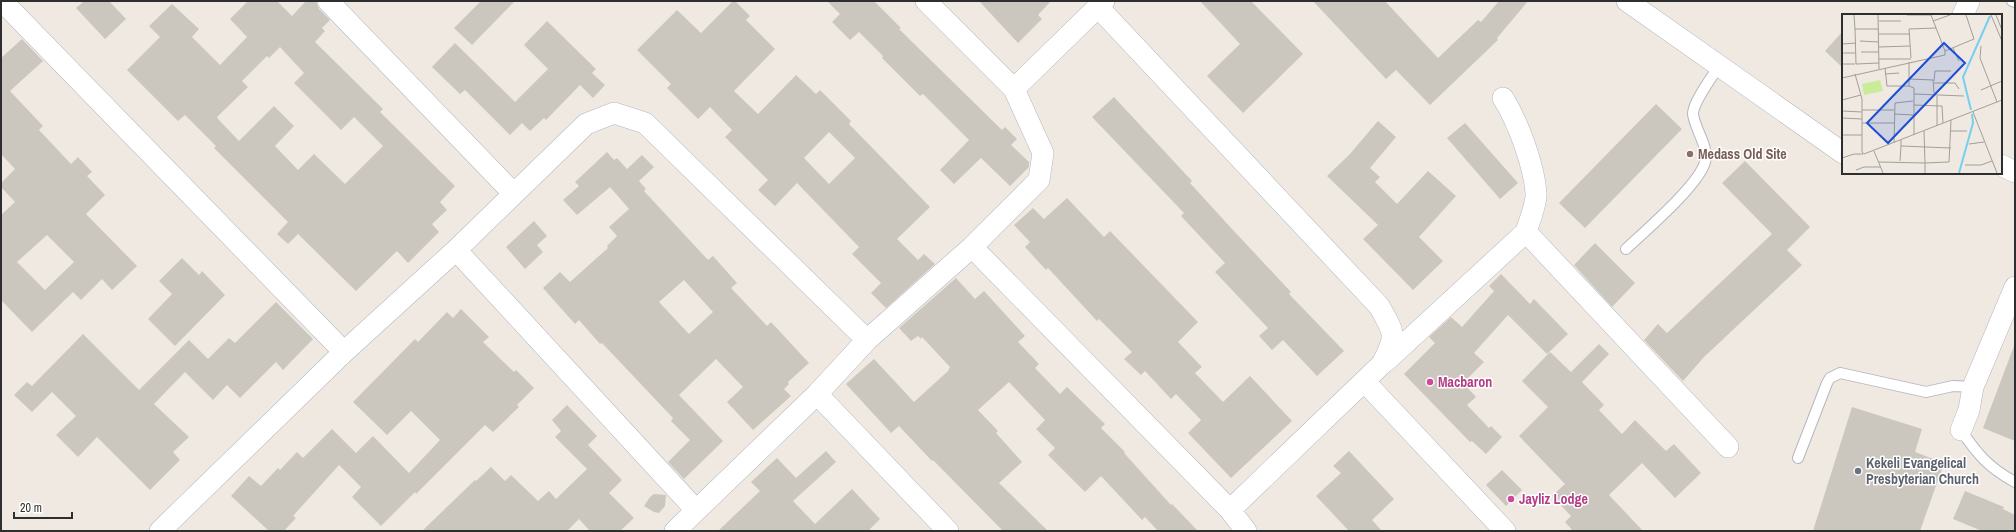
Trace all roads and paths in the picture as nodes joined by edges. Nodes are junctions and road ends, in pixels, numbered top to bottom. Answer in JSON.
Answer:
{"nodes":[{"id":1,"x":2,"y":1,"type":"edge"},
{"id":2,"x":328,"y":1,"type":"edge"},
{"id":3,"x":926,"y":1,"type":"edge"},
{"id":4,"x":1627,"y":1,"type":"edge"},
{"id":5,"x":1969,"y":1,"type":"edge"},
{"id":6,"x":2012,"y":1,"type":"edge"},
{"id":7,"x":2015,"y":2,"type":"edge"},
{"id":8,"x":1101,"y":4,"type":"edge"},
{"id":9,"x":1963,"y":14,"type":"edge"},
{"id":10,"x":1719,"y":66,"type":"junction"},
{"id":11,"x":1014,"y":89,"type":"junction"},
{"id":12,"x":1502,"y":98,"type":"dead end"},
{"id":13,"x":1842,"y":152,"type":"edge"},
{"id":14,"x":2002,"y":166,"type":"edge"},
{"id":15,"x":2015,"y":172,"type":"edge"},
{"id":16,"x":514,"y":194,"type":"junction"},
{"id":17,"x":1526,"y":232,"type":"junction"},
{"id":18,"x":972,"y":247,"type":"junction"},
{"id":19,"x":1626,"y":249,"type":"dead end"},
{"id":20,"x":456,"y":250,"type":"junction"},
{"id":21,"x":2015,"y":286,"type":"edge"},
{"id":22,"x":867,"y":340,"type":"junction"},
{"id":23,"x":344,"y":352,"type":"junction"},
{"id":24,"x":1382,"y":364,"type":"junction"},
{"id":25,"x":1365,"y":382,"type":"junction"},
{"id":26,"x":1973,"y":388,"type":"junction"},
{"id":27,"x":817,"y":394,"type":"junction"},
{"id":28,"x":1961,"y":430,"type":"joint"},
{"id":29,"x":1728,"y":447,"type":"dead end"},
{"id":30,"x":1798,"y":458,"type":"dead end"},
{"id":31,"x":2015,"y":482,"type":"edge"},
{"id":32,"x":696,"y":510,"type":"junction"},
{"id":33,"x":1230,"y":510,"type":"junction"},
{"id":34,"x":160,"y":531,"type":"edge"},
{"id":35,"x":675,"y":531,"type":"edge"},
{"id":36,"x":948,"y":531,"type":"edge"},
{"id":37,"x":1246,"y":531,"type":"edge"},
{"id":38,"x":1505,"y":531,"type":"edge"}],
"edges":[{"from":1,"to":23,"type":"street"},
{"from":2,"to":16,"type":"street"},
{"from":3,"to":11,"type":"street"},
{"from":4,"to":10,"type":"street"},
{"from":5,"to":9,"type":"street"},
{"from":6,"to":7,"type":"lane"},
{"from":8,"to":11,"type":"street"},
{"from":8,"to":24,"type":"street"},
{"from":10,"to":13,"type":"street"},
{"from":10,"to":19,"type":"lane"},
{"from":11,"to":18,"type":"street"},
{"from":12,"to":17,"type":"street"},
{"from":14,"to":15,"type":"street"},
{"from":16,"to":20,"type":"street"},
{"from":16,"to":22,"type":"street"},
{"from":17,"to":24,"type":"street"},
{"from":17,"to":29,"type":"street"},
{"from":18,"to":22,"type":"street"},
{"from":18,"to":33,"type":"street"},
{"from":20,"to":23,"type":"street"},
{"from":20,"to":32,"type":"street"},
{"from":21,"to":26,"type":"street"},
{"from":22,"to":27,"type":"street"},
{"from":23,"to":34,"type":"street"},
{"from":24,"to":25,"type":"street"},
{"from":25,"to":33,"type":"street"},
{"from":25,"to":38,"type":"street"},
{"from":26,"to":28,"type":"street"},
{"from":26,"to":30,"type":"lane"},
{"from":27,"to":32,"type":"street"},
{"from":27,"to":36,"type":"street"},
{"from":28,"to":31,"type":"lane"},
{"from":32,"to":35,"type":"street"},
{"from":33,"to":37,"type":"street"}]}
